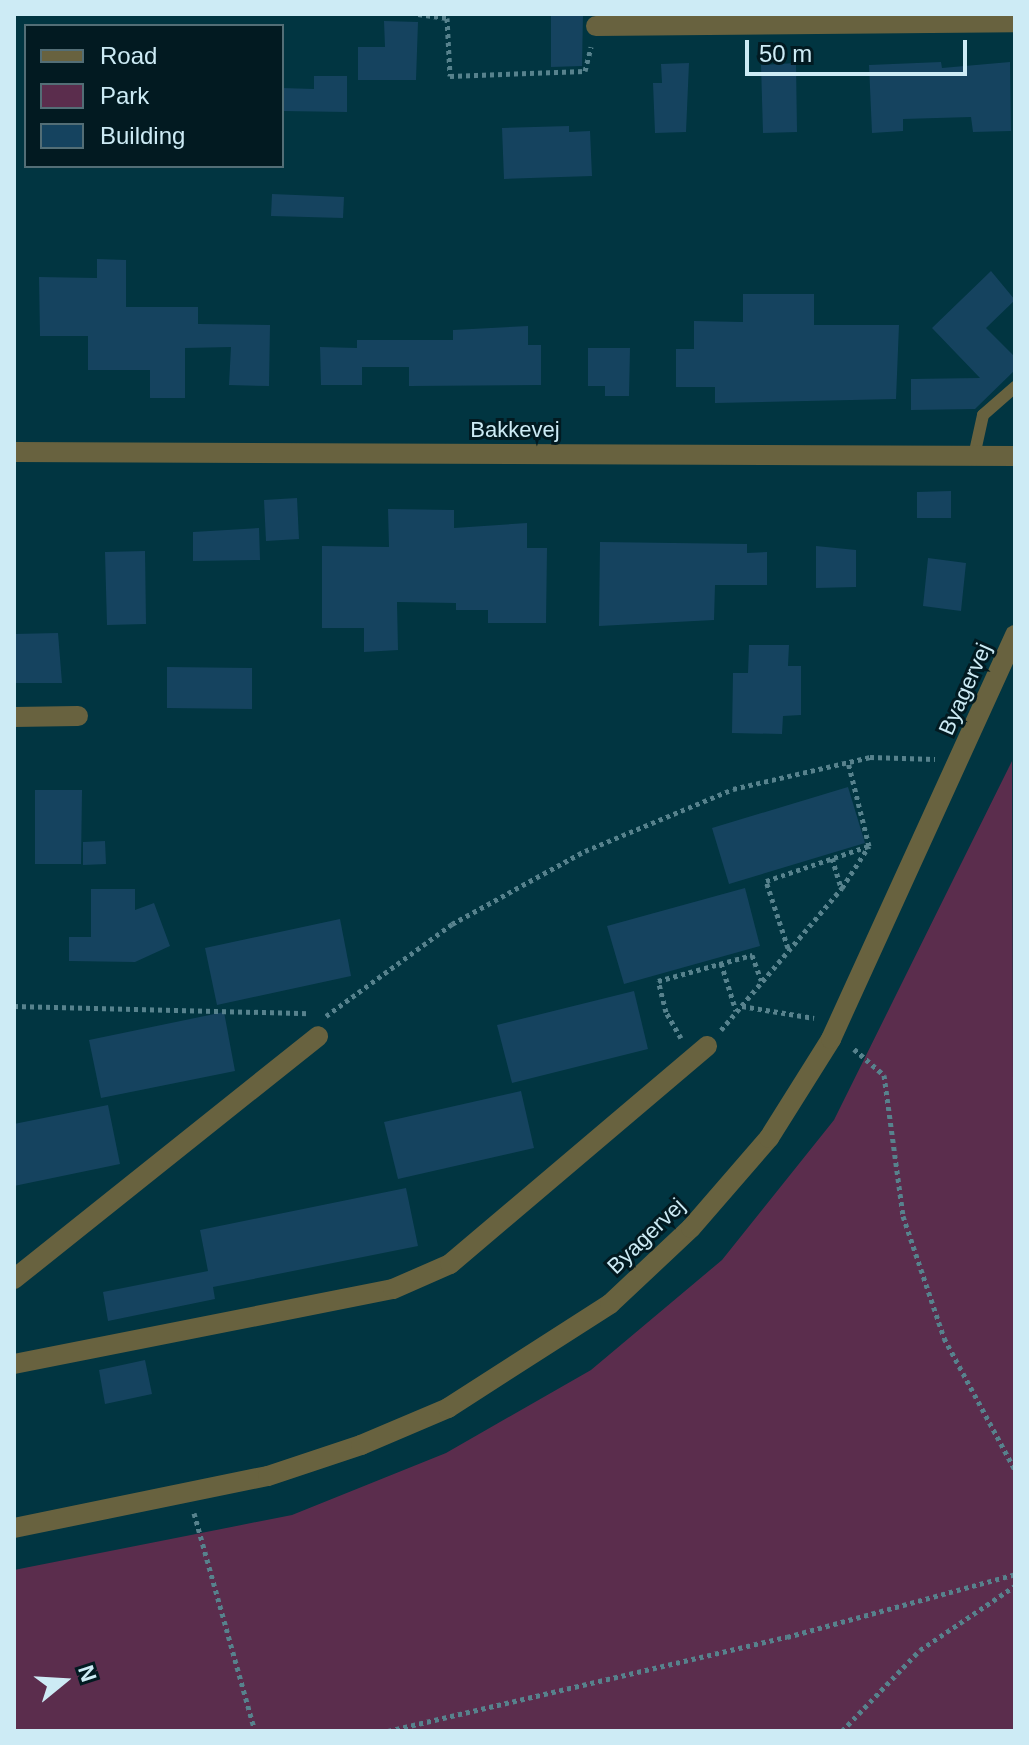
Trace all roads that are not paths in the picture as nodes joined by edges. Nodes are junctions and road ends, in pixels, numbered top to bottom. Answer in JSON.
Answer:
{"nodes":[{"id":1,"x":1015,"y":22,"type":"edge"},
{"id":2,"x":596,"y":26,"type":"road end"},
{"id":3,"x":1015,"y":387,"type":"edge"},
{"id":4,"x":14,"y":452,"type":"edge"},
{"id":5,"x":974,"y":456,"type":"junction"},
{"id":6,"x":1015,"y":456,"type":"edge"},
{"id":7,"x":1015,"y":635,"type":"edge"},
{"id":8,"x":78,"y":716,"type":"dead end"},
{"id":9,"x":14,"y":717,"type":"edge"},
{"id":10,"x":318,"y":1036,"type":"road end"},
{"id":11,"x":700,"y":1052,"type":"road end"},
{"id":12,"x":14,"y":1279,"type":"edge"},
{"id":13,"x":14,"y":1364,"type":"edge"},
{"id":14,"x":14,"y":1528,"type":"edge"}],
"edges":[{"from":1,"to":2,"type":"street"},
{"from":3,"to":5,"type":"lane"},
{"from":4,"to":5,"type":"street","name":"Bakkevej"},
{"from":5,"to":6,"type":"street","name":"Bakkevej"},
{"from":7,"to":14,"type":"street","name":"Byagervej"},
{"from":8,"to":9,"type":"street"},
{"from":10,"to":12,"type":"street"},
{"from":11,"to":13,"type":"street"}]}
